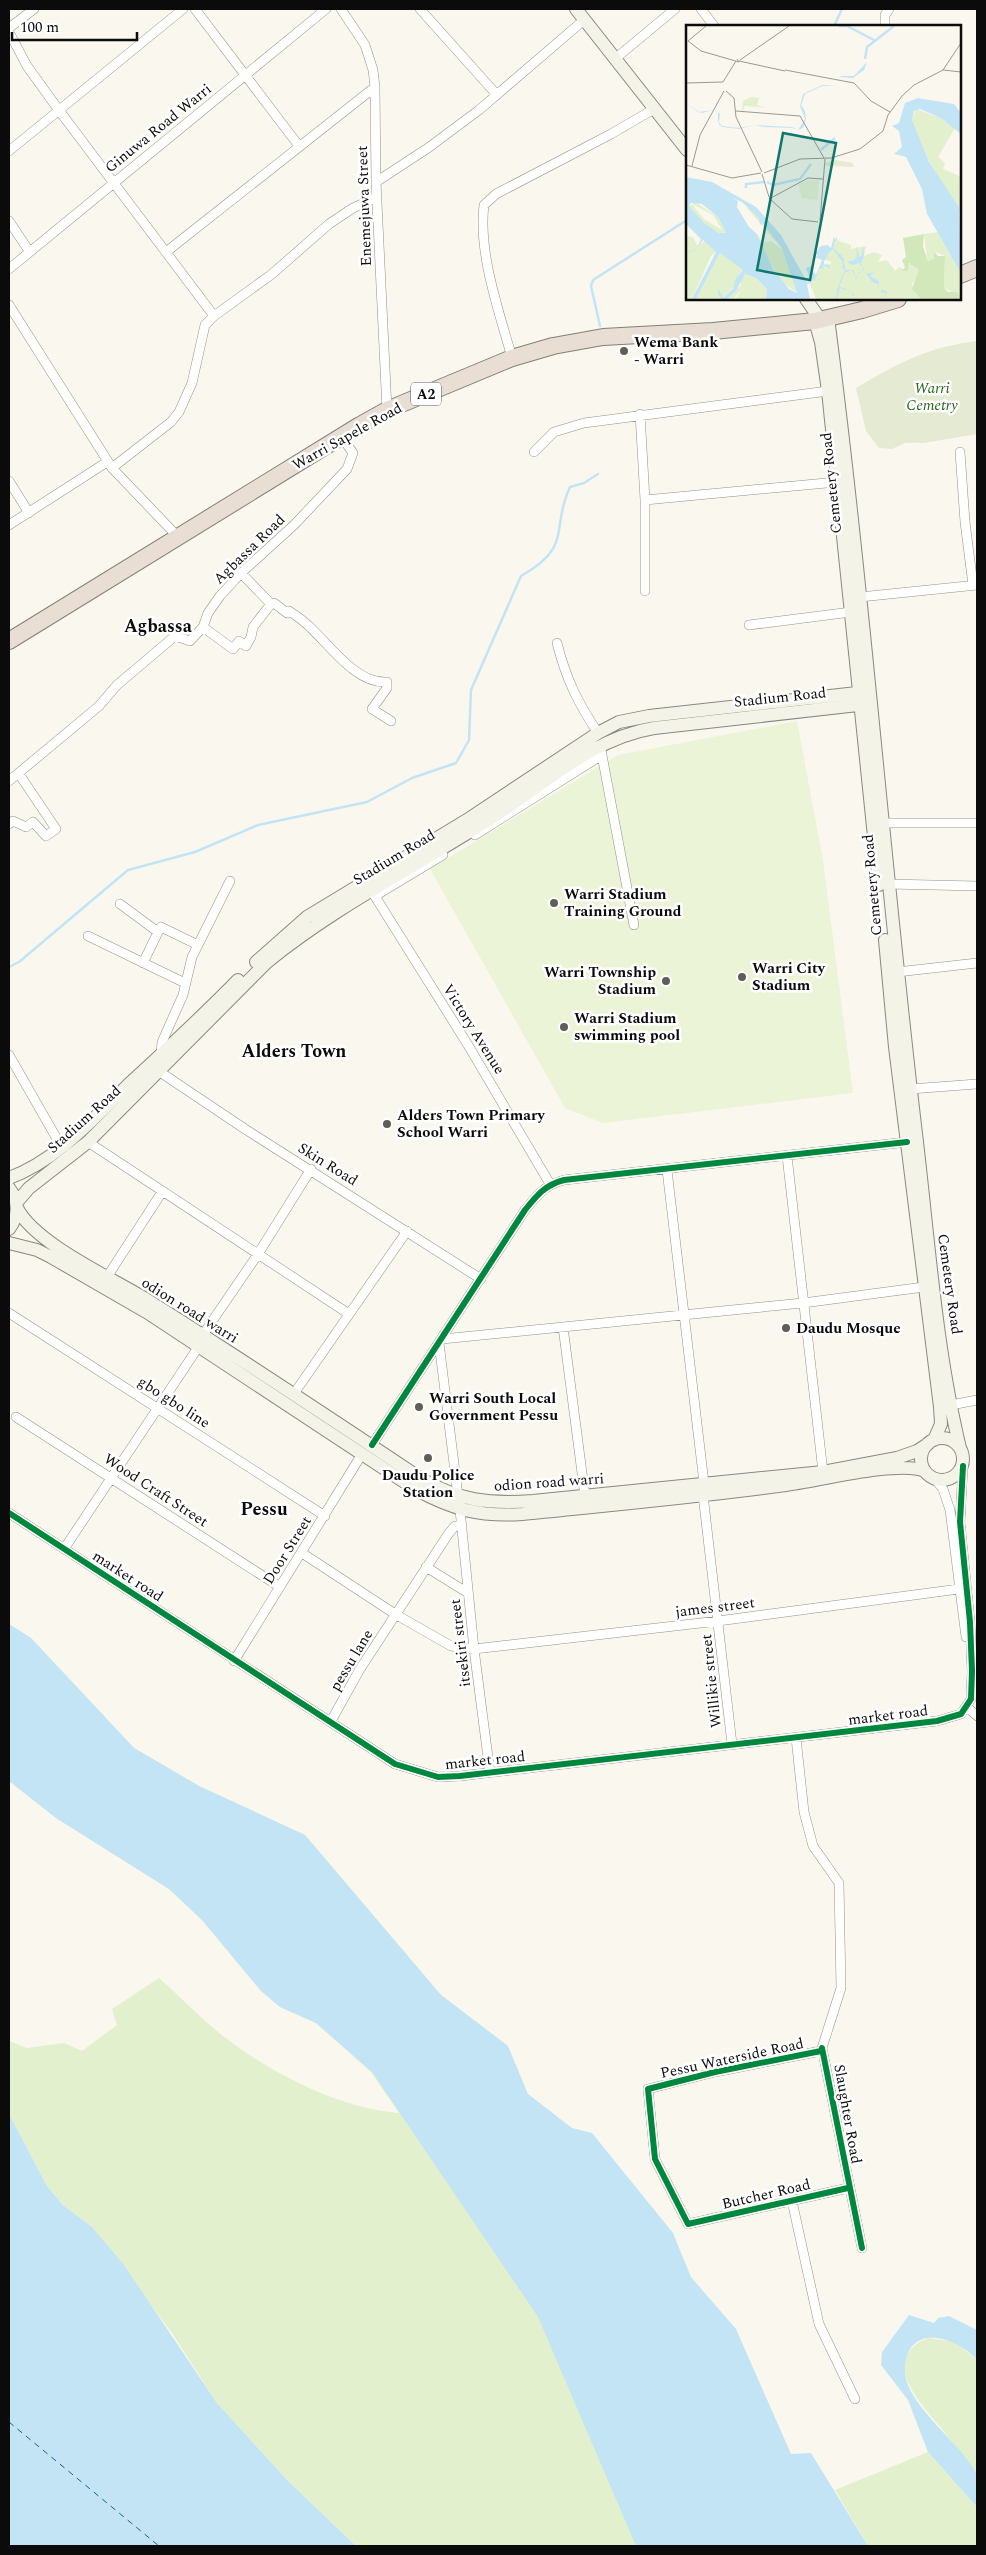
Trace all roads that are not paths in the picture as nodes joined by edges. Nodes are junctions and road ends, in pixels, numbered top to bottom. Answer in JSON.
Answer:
{"nodes":[{"id":1,"x":34,"y":9,"type":"edge"},
{"id":2,"x":183,"y":9,"type":"edge"},
{"id":3,"x":195,"y":9,"type":"edge"},
{"id":4,"x":326,"y":9,"type":"edge"},
{"id":5,"x":341,"y":9,"type":"edge"},
{"id":6,"x":420,"y":9,"type":"edge"},
{"id":7,"x":576,"y":9,"type":"edge"},
{"id":8,"x":675,"y":9,"type":"edge"},
{"id":9,"x":701,"y":9,"type":"edge"},
{"id":10,"x":889,"y":9,"type":"edge"},
{"id":11,"x":584,"y":20,"type":"junction"},
{"id":12,"x":713,"y":25,"type":"edge"},
{"id":13,"x":885,"y":25,"type":"edge"},
{"id":14,"x":9,"y":28,"type":"edge"},
{"id":15,"x":9,"y":32,"type":"edge"},
{"id":16,"x":616,"y":58,"type":"junction"},
{"id":17,"x":245,"y":75,"type":"junction"},
{"id":18,"x":375,"y":86,"type":"junction"},
{"id":19,"x":497,"y":95,"type":"junction"},
{"id":20,"x":58,"y":109,"type":"junction"},
{"id":21,"x":654,"y":109,"type":"junction"},
{"id":22,"x":299,"y":146,"type":"junction"},
{"id":23,"x":686,"y":149,"type":"edge"},
{"id":24,"x":9,"y":150,"type":"edge"},
{"id":25,"x":113,"y":182,"type":"junction"},
{"id":26,"x":376,"y":182,"type":"junction"},
{"id":27,"x":377,"y":197,"type":"junction"},
{"id":28,"x":9,"y":221,"type":"edge"},
{"id":29,"x":29,"y":251,"type":"junction"},
{"id":30,"x":166,"y":252,"type":"junction"},
{"id":31,"x":977,"y":268,"type":"edge"},
{"id":32,"x":9,"y":270,"type":"edge"},
{"id":33,"x":961,"y":275,"type":"edge"},
{"id":34,"x":807,"y":300,"type":"edge"},
{"id":35,"x":894,"y":300,"type":"edge"},
{"id":36,"x":9,"y":305,"type":"edge"},
{"id":37,"x":214,"y":316,"type":"junction"},
{"id":38,"x":821,"y":319,"type":"junction"},
{"id":39,"x":512,"y":358,"type":"junction"},
{"id":40,"x":828,"y":391,"type":"junction"},
{"id":41,"x":387,"y":410,"type":"junction"},
{"id":42,"x":640,"y":414,"type":"junction"},
{"id":43,"x":341,"y":436,"type":"junction"},
{"id":44,"x":534,"y":452,"type":"dead end"},
{"id":45,"x":960,"y":452,"type":"dead end"},
{"id":46,"x":109,"y":465,"type":"junction"},
{"id":47,"x":9,"y":482,"type":"edge"},
{"id":48,"x":837,"y":482,"type":"junction"},
{"id":49,"x":645,"y":500,"type":"junction"},
{"id":50,"x":29,"y":513,"type":"junction"},
{"id":51,"x":9,"y":525,"type":"edge"},
{"id":52,"x":178,"y":537,"type":"junction"},
{"id":53,"x":241,"y":573,"type":"junction"},
{"id":54,"x":975,"y":585,"type":"edge"},
{"id":55,"x":645,"y":591,"type":"dead end"},
{"id":56,"x":860,"y":597,"type":"junction"},
{"id":57,"x":271,"y":604,"type":"junction"},
{"id":58,"x":851,"y":612,"type":"junction"},
{"id":59,"x":749,"y":625,"type":"dead end"},
{"id":60,"x":203,"y":627,"type":"junction"},
{"id":61,"x":9,"y":641,"type":"edge"},
{"id":62,"x":557,"y":644,"type":"dead end"},
{"id":63,"x":872,"y":697,"type":"junction"},
{"id":64,"x":859,"y":699,"type":"junction"},
{"id":65,"x":391,"y":721,"type":"dead end"},
{"id":66,"x":600,"y":744,"type":"junction"},
{"id":67,"x":19,"y":774,"type":"junction"},
{"id":68,"x":9,"y":781,"type":"edge"},
{"id":69,"x":882,"y":822,"type":"junction"},
{"id":70,"x":977,"y":823,"type":"edge"},
{"id":71,"x":9,"y":824,"type":"edge"},
{"id":72,"x":230,"y":881,"type":"dead end"},
{"id":73,"x":888,"y":884,"type":"junction"},
{"id":74,"x":977,"y":886,"type":"edge"},
{"id":75,"x":373,"y":893,"type":"junction"},
{"id":76,"x":120,"y":904,"type":"dead end"},
{"id":77,"x":634,"y":925,"type":"dead end"},
{"id":78,"x":158,"y":932,"type":"junction"},
{"id":79,"x":88,"y":936,"type":"dead end"},
{"id":80,"x":198,"y":945,"type":"junction"},
{"id":81,"x":143,"y":962,"type":"junction"},
{"id":82,"x":977,"y":963,"type":"edge"},
{"id":83,"x":897,"y":972,"type":"junction"},
{"id":84,"x":185,"y":983,"type":"junction"},
{"id":85,"x":161,"y":1054,"type":"junction"},
{"id":86,"x":9,"y":1055,"type":"edge"},
{"id":87,"x":160,"y":1072,"type":"junction"},
{"id":88,"x":977,"y":1084,"type":"edge"},
{"id":89,"x":910,"y":1089,"type":"junction"},
{"id":90,"x":88,"y":1142,"type":"junction"},
{"id":91,"x":907,"y":1142,"type":"junction"},
{"id":92,"x":61,"y":1146,"type":"junction"},
{"id":93,"x":788,"y":1156,"type":"junction"},
{"id":94,"x":311,"y":1170,"type":"junction"},
{"id":95,"x":667,"y":1170,"type":"junction"},
{"id":96,"x":9,"y":1178,"type":"edge"},
{"id":97,"x":550,"y":1184,"type":"junction"},
{"id":98,"x":9,"y":1188,"type":"edge"},
{"id":99,"x":162,"y":1192,"type":"junction"},
{"id":100,"x":16,"y":1206,"type":"junction"},
{"id":101,"x":9,"y":1229,"type":"edge"},
{"id":102,"x":407,"y":1231,"type":"junction"},
{"id":103,"x":9,"y":1243,"type":"edge"},
{"id":104,"x":258,"y":1254,"type":"junction"},
{"id":105,"x":107,"y":1277,"type":"junction"},
{"id":106,"x":481,"y":1279,"type":"junction"},
{"id":107,"x":924,"y":1287,"type":"junction"},
{"id":108,"x":803,"y":1303,"type":"junction"},
{"id":109,"x":9,"y":1313,"type":"edge"},
{"id":110,"x":350,"y":1314,"type":"junction"},
{"id":111,"x":682,"y":1314,"type":"junction"},
{"id":112,"x":562,"y":1327,"type":"junction"},
{"id":113,"x":201,"y":1341,"type":"junction"},
{"id":114,"x":441,"y":1341,"type":"junction"},
{"id":115,"x":293,"y":1395,"type":"junction"},
{"id":116,"x":977,"y":1400,"type":"edge"},
{"id":117,"x":951,"y":1405,"type":"junction"},
{"id":118,"x":156,"y":1407,"type":"junction"},
{"id":119,"x":16,"y":1417,"type":"dead end"},
{"id":120,"x":931,"y":1442,"type":"junction"},
{"id":121,"x":960,"y":1448,"type":"junction"},
{"id":122,"x":367,"y":1450,"type":"junction"},
{"id":123,"x":962,"y":1466,"type":"junction"},
{"id":124,"x":823,"y":1472,"type":"junction"},
{"id":125,"x":930,"y":1475,"type":"junction"},
{"id":126,"x":113,"y":1478,"type":"junction"},
{"id":127,"x":704,"y":1489,"type":"junction"},
{"id":128,"x":458,"y":1496,"type":"junction"},
{"id":129,"x":585,"y":1496,"type":"junction"},
{"id":130,"x":460,"y":1510,"type":"junction"},
{"id":131,"x":9,"y":1513,"type":"edge"},
{"id":132,"x":325,"y":1516,"type":"junction"},
{"id":133,"x":462,"y":1526,"type":"junction"},
{"id":134,"x":64,"y":1550,"type":"junction"},
{"id":135,"x":302,"y":1553,"type":"junction"},
{"id":136,"x":426,"y":1567,"type":"junction"},
{"id":137,"x":280,"y":1587,"type":"junction"},
{"id":138,"x":959,"y":1589,"type":"junction"},
{"id":139,"x":468,"y":1593,"type":"junction"},
{"id":140,"x":395,"y":1614,"type":"junction"},
{"id":141,"x":718,"y":1621,"type":"junction"},
{"id":142,"x":474,"y":1649,"type":"junction"},
{"id":143,"x":234,"y":1661,"type":"junction"},
{"id":144,"x":972,"y":1672,"type":"junction"},
{"id":145,"x":968,"y":1707,"type":"junction"},
{"id":146,"x":977,"y":1716,"type":"edge"},
{"id":147,"x":331,"y":1721,"type":"junction"},
{"id":148,"x":796,"y":1738,"type":"junction"},
{"id":149,"x":732,"y":1744,"type":"junction"},
{"id":150,"x":490,"y":1773,"type":"junction"},
{"id":151,"x":821,"y":2050,"type":"junction"},
{"id":152,"x":848,"y":2188,"type":"junction"},
{"id":153,"x":792,"y":2201,"type":"junction"},
{"id":154,"x":688,"y":2224,"type":"joint"},
{"id":155,"x":862,"y":2248,"type":"dead end"},
{"id":156,"x":855,"y":2398,"type":"dead end"}],
"edges":[{"from":1,"to":14,"type":"street"},
{"from":2,"to":20,"type":"street"},
{"from":3,"to":17,"type":"street"},
{"from":4,"to":17,"type":"street","name":"Ginuwa Road Warri"},
{"from":5,"to":18,"type":"street","name":"Enemejuwa Street"},
{"from":6,"to":19,"type":"street"},
{"from":7,"to":11,"type":"main road"},
{"from":8,"to":16,"type":"street"},
{"from":9,"to":12,"type":"street"},
{"from":10,"to":13,"type":"street"},
{"from":11,"to":16,"type":"main road"},
{"from":11,"to":19,"type":"street"},
{"from":15,"to":20,"type":"street"},
{"from":16,"to":21,"type":"main road"},
{"from":17,"to":22,"type":"street"},
{"from":17,"to":25,"type":"street","name":"Ginuwa Road Warri"},
{"from":18,"to":22,"type":"street"},
{"from":18,"to":26,"type":"street","name":"Enemejuwa Street"},
{"from":19,"to":26,"type":"street"},
{"from":20,"to":24,"type":"street"},
{"from":20,"to":25,"type":"street"},
{"from":21,"to":23,"type":"main road"},
{"from":21,"to":39,"type":"street"},
{"from":22,"to":30,"type":"street"},
{"from":25,"to":29,"type":"street","name":"Ginuwa Road Warri"},
{"from":25,"to":30,"type":"street"},
{"from":26,"to":27,"type":"street","name":"Enemejuwa Street"},
{"from":27,"to":37,"type":"street"},
{"from":27,"to":41,"type":"street","name":"Enemejuwa Street"},
{"from":28,"to":29,"type":"street"},
{"from":29,"to":32,"type":"street","name":"Ginuwa Road Warri"},
{"from":30,"to":37,"type":"street"},
{"from":31,"to":33,"type":"highway"},
{"from":34,"to":38,"type":"main road"},
{"from":35,"to":38,"type":"highway","name":"Warri Sapele Road","number":"A2"},
{"from":36,"to":46,"type":"street"},
{"from":37,"to":46,"type":"street"},
{"from":38,"to":39,"type":"highway","name":"Warri Sapele Road","number":"A2"},
{"from":38,"to":40,"type":"main road","name":"Cemetery Road"},
{"from":38,"to":56,"type":"main road","name":"Cemetery Road"},
{"from":39,"to":41,"type":"highway","name":"Warri Sapele Road","number":"A2"},
{"from":40,"to":42,"type":"street"},
{"from":40,"to":48,"type":"main road","name":"Cemetery Road"},
{"from":41,"to":43,"type":"highway","name":"Warri Sapele Road","number":"A2"},
{"from":42,"to":44,"type":"street"},
{"from":42,"to":49,"type":"street"},
{"from":43,"to":52,"type":"highway","name":"Warri Sapele Road","number":"A2"},
{"from":43,"to":53,"type":"street","name":"Agbassa Road"},
{"from":45,"to":54,"type":"street"},
{"from":46,"to":50,"type":"street"},
{"from":46,"to":52,"type":"street"},
{"from":47,"to":50,"type":"street"},
{"from":48,"to":49,"type":"street"},
{"from":48,"to":58,"type":"main road","name":"Cemetery Road"},
{"from":49,"to":55,"type":"street"},
{"from":50,"to":51,"type":"street"},
{"from":52,"to":61,"type":"highway","name":"Warri Sapele Road","number":"A2"},
{"from":53,"to":57,"type":"street"},
{"from":53,"to":60,"type":"street","name":"Agbassa Road"},
{"from":54,"to":56,"type":"street"},
{"from":56,"to":63,"type":"main road","name":"Cemetery Road"},
{"from":57,"to":60,"type":"street"},
{"from":57,"to":65,"type":"street"},
{"from":58,"to":59,"type":"street"},
{"from":58,"to":64,"type":"main road","name":"Cemetery Road"},
{"from":60,"to":67,"type":"street","name":"Agbassa Road"},
{"from":62,"to":66,"type":"street"},
{"from":63,"to":64,"type":"main road","name":"Stadium Road"},
{"from":63,"to":69,"type":"main road","name":"Cemetery Road"},
{"from":64,"to":66,"type":"main road","name":"Stadium Road"},
{"from":64,"to":91,"type":"main road","name":"Cemetery Road"},
{"from":66,"to":75,"type":"main road","name":"Stadium Road"},
{"from":66,"to":77,"type":"street"},
{"from":66,"to":85,"type":"main road","name":"Stadium Road"},
{"from":67,"to":68,"type":"street","name":"Agbassa Road"},
{"from":67,"to":71,"type":"street"},
{"from":69,"to":70,"type":"street"},
{"from":69,"to":73,"type":"main road","name":"Cemetery Road"},
{"from":72,"to":80,"type":"street"},
{"from":73,"to":74,"type":"street"},
{"from":73,"to":83,"type":"main road","name":"Cemetery Road"},
{"from":75,"to":87,"type":"main road","name":"Stadium Road"},
{"from":75,"to":97,"type":"street","name":"Victory Avenue"},
{"from":76,"to":78,"type":"street"},
{"from":78,"to":80,"type":"street"},
{"from":78,"to":81,"type":"street"},
{"from":79,"to":81,"type":"street"},
{"from":80,"to":84,"type":"street"},
{"from":81,"to":84,"type":"street"},
{"from":82,"to":83,"type":"street"},
{"from":83,"to":89,"type":"main road","name":"Cemetery Road"},
{"from":84,"to":85,"type":"street"},
{"from":85,"to":92,"type":"main road","name":"Stadium Road"},
{"from":86,"to":92,"type":"street"},
{"from":87,"to":90,"type":"main road","name":"Stadium Road"},
{"from":87,"to":94,"type":"street","name":"Skin Road"},
{"from":88,"to":89,"type":"street"},
{"from":89,"to":117,"type":"main road","name":"Cemetery Road"},
{"from":90,"to":99,"type":"street"},
{"from":90,"to":100,"type":"main road","name":"Stadium Road"},
{"from":91,"to":93,"type":"street"},
{"from":91,"to":107,"type":"main road","name":"Cemetery Road"},
{"from":92,"to":96,"type":"main road","name":"Stadium Road"},
{"from":93,"to":95,"type":"street"},
{"from":93,"to":108,"type":"street"},
{"from":94,"to":102,"type":"street","name":"Skin Road"},
{"from":94,"to":104,"type":"street"},
{"from":95,"to":97,"type":"street"},
{"from":95,"to":111,"type":"street","name":"Willikie street"},
{"from":97,"to":106,"type":"street","name":"Door Street"},
{"from":98,"to":100,"type":"main road","name":"odion road warri"},
{"from":99,"to":104,"type":"street"},
{"from":99,"to":105,"type":"street"},
{"from":100,"to":101,"type":"main road"},
{"from":100,"to":105,"type":"main road","name":"odion road warri"},
{"from":102,"to":106,"type":"street","name":"Skin Road"},
{"from":102,"to":110,"type":"street"},
{"from":103,"to":113,"type":"main road","name":"odion road warri"},
{"from":104,"to":110,"type":"street"},
{"from":104,"to":113,"type":"street"},
{"from":105,"to":113,"type":"main road","name":"odion road warri"},
{"from":106,"to":114,"type":"street","name":"Door Street"},
{"from":107,"to":108,"type":"street"},
{"from":107,"to":120,"type":"main road","name":"Cemetery Road"},
{"from":108,"to":111,"type":"street"},
{"from":108,"to":124,"type":"street"},
{"from":109,"to":118,"type":"street","name":"gbo gbo line"},
{"from":110,"to":115,"type":"street"},
{"from":111,"to":112,"type":"street"},
{"from":111,"to":127,"type":"street","name":"Willikie street"},
{"from":112,"to":114,"type":"street"},
{"from":112,"to":129,"type":"street"},
{"from":113,"to":115,"type":"main road","name":"odion road warri"},
{"from":113,"to":118,"type":"street"},
{"from":113,"to":122,"type":"main road","name":"odion road warri"},
{"from":114,"to":122,"type":"street","name":"Door Street"},
{"from":114,"to":128,"type":"street"},
{"from":115,"to":122,"type":"main road","name":"odion road warri"},
{"from":116,"to":117,"type":"street"},
{"from":117,"to":121,"type":"main road","name":"Cemetery Road"},
{"from":118,"to":126,"type":"street"},
{"from":118,"to":132,"type":"street","name":"gbo gbo line"},
{"from":119,"to":126,"type":"street","name":"Wood Craft Street"},
{"from":120,"to":121,"type":"main road"},
{"from":120,"to":124,"type":"main road","name":"odion road warri"},
{"from":120,"to":125,"type":"main road"},
{"from":121,"to":123,"type":"main road"},
{"from":122,"to":128,"type":"main road","name":"odion road warri"},
{"from":122,"to":130,"type":"main road","name":"odion road warri"},
{"from":122,"to":132,"type":"street","name":"Door Street"},
{"from":123,"to":125,"type":"main road"},
{"from":123,"to":144,"type":"street"},
{"from":124,"to":127,"type":"main road","name":"odion road warri"},
{"from":125,"to":127,"type":"main road","name":"odion road warri"},
{"from":125,"to":138,"type":"street"},
{"from":126,"to":134,"type":"street"},
{"from":126,"to":137,"type":"street","name":"Wood Craft Street"},
{"from":127,"to":129,"type":"main road","name":"odion road warri"},
{"from":127,"to":130,"type":"main road","name":"odion road warri"},
{"from":127,"to":141,"type":"street","name":"Willikie street"},
{"from":128,"to":129,"type":"main road","name":"odion road warri"},
{"from":130,"to":133,"type":"street","name":"itsekiri street"},
{"from":131,"to":134,"type":"street","name":"market road"},
{"from":132,"to":135,"type":"street","name":"Door Street"},
{"from":133,"to":136,"type":"street","name":"pessu lane"},
{"from":133,"to":139,"type":"street","name":"itsekiri street"},
{"from":134,"to":143,"type":"street","name":"market road"},
{"from":135,"to":137,"type":"street","name":"Door Street"},
{"from":135,"to":140,"type":"street"},
{"from":136,"to":139,"type":"street"},
{"from":136,"to":140,"type":"street","name":"pessu lane"},
{"from":137,"to":143,"type":"street","name":"Door Street"},
{"from":138,"to":141,"type":"street","name":"james street"},
{"from":138,"to":144,"type":"street"},
{"from":139,"to":142,"type":"street","name":"itsekiri street"},
{"from":140,"to":142,"type":"street"},
{"from":140,"to":147,"type":"street","name":"pessu lane"},
{"from":141,"to":142,"type":"street","name":"james street"},
{"from":141,"to":149,"type":"street","name":"Willikie street"},
{"from":142,"to":150,"type":"street","name":"itsekiri street"},
{"from":143,"to":147,"type":"street","name":"market road"},
{"from":144,"to":145,"type":"street"},
{"from":145,"to":146,"type":"street"},
{"from":145,"to":148,"type":"street","name":"market road"},
{"from":147,"to":150,"type":"street","name":"market road"},
{"from":148,"to":149,"type":"street","name":"market road"},
{"from":148,"to":151,"type":"street"},
{"from":149,"to":150,"type":"street","name":"market road"},
{"from":151,"to":152,"type":"street","name":"Slaughter Road"},
{"from":151,"to":154,"type":"street","name":"Pessu Waterside Road"},
{"from":152,"to":153,"type":"street","name":"Butcher Road"},
{"from":152,"to":155,"type":"street","name":"Slaughter Road"},
{"from":153,"to":154,"type":"street","name":"Butcher Road"},
{"from":153,"to":156,"type":"street"}]}
